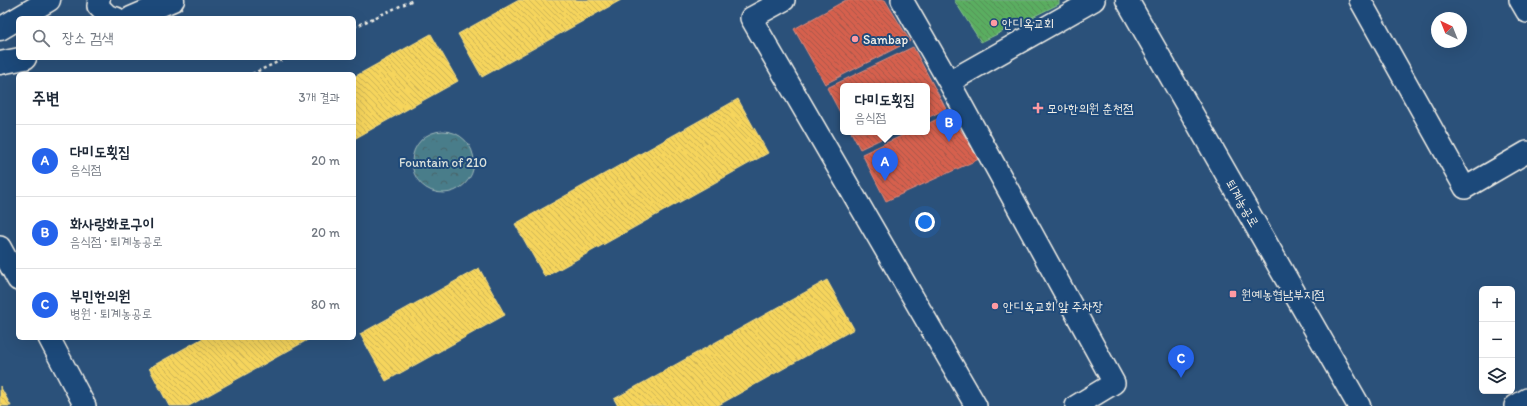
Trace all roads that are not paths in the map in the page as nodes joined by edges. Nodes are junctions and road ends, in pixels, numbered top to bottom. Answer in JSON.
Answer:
{"nodes":[{"id":1,"x":49,"y":0,"type":"edge"},
{"id":2,"x":99,"y":0,"type":"edge"},
{"id":3,"x":173,"y":0,"type":"edge"},
{"id":4,"x":784,"y":0,"type":"edge"},
{"id":5,"x":902,"y":0,"type":"edge"},
{"id":6,"x":1094,"y":0,"type":"edge"},
{"id":7,"x":1127,"y":0,"type":"edge"},
{"id":8,"x":1360,"y":0,"type":"edge"},
{"id":9,"x":1520,"y":0,"type":"edge"},
{"id":10,"x":1527,"y":12,"type":"edge"},
{"id":11,"x":21,"y":16,"type":"edge"},
{"id":12,"x":108,"y":16,"type":"edge"},
{"id":13,"x":136,"y":16,"type":"edge"},
{"id":14,"x":16,"y":19,"type":"edge"},
{"id":15,"x":0,"y":28,"type":"edge"},
{"id":16,"x":16,"y":60,"type":"edge"},
{"id":17,"x":0,"y":63,"type":"edge"},
{"id":18,"x":949,"y":82,"type":"junction"},
{"id":19,"x":1527,"y":152,"type":"edge"},
{"id":20,"x":0,"y":247,"type":"edge"},
{"id":21,"x":16,"y":276,"type":"edge"},
{"id":22,"x":50,"y":340,"type":"edge"},
{"id":23,"x":1527,"y":399,"type":"edge"},
{"id":24,"x":85,"y":406,"type":"edge"},
{"id":25,"x":976,"y":406,"type":"edge"},
{"id":26,"x":1076,"y":406,"type":"edge"},
{"id":27,"x":1359,"y":406,"type":"edge"},
{"id":28,"x":1515,"y":406,"type":"edge"}],
"edges":[{"from":1,"to":11,"type":"street"},
{"from":2,"to":12,"type":"street"},
{"from":3,"to":13,"type":"street"},
{"from":4,"to":25,"type":"street"},
{"from":5,"to":18,"type":"street"},
{"from":6,"to":18,"type":"street"},
{"from":7,"to":27,"type":"street","name":"퇴계농공로"},
{"from":8,"to":19,"type":"street"},
{"from":9,"to":10,"type":"street"},
{"from":14,"to":15,"type":"street"},
{"from":16,"to":17,"type":"street"},
{"from":18,"to":26,"type":"street"},
{"from":20,"to":21,"type":"street"},
{"from":22,"to":24,"type":"street"},
{"from":23,"to":28,"type":"street"}]}
